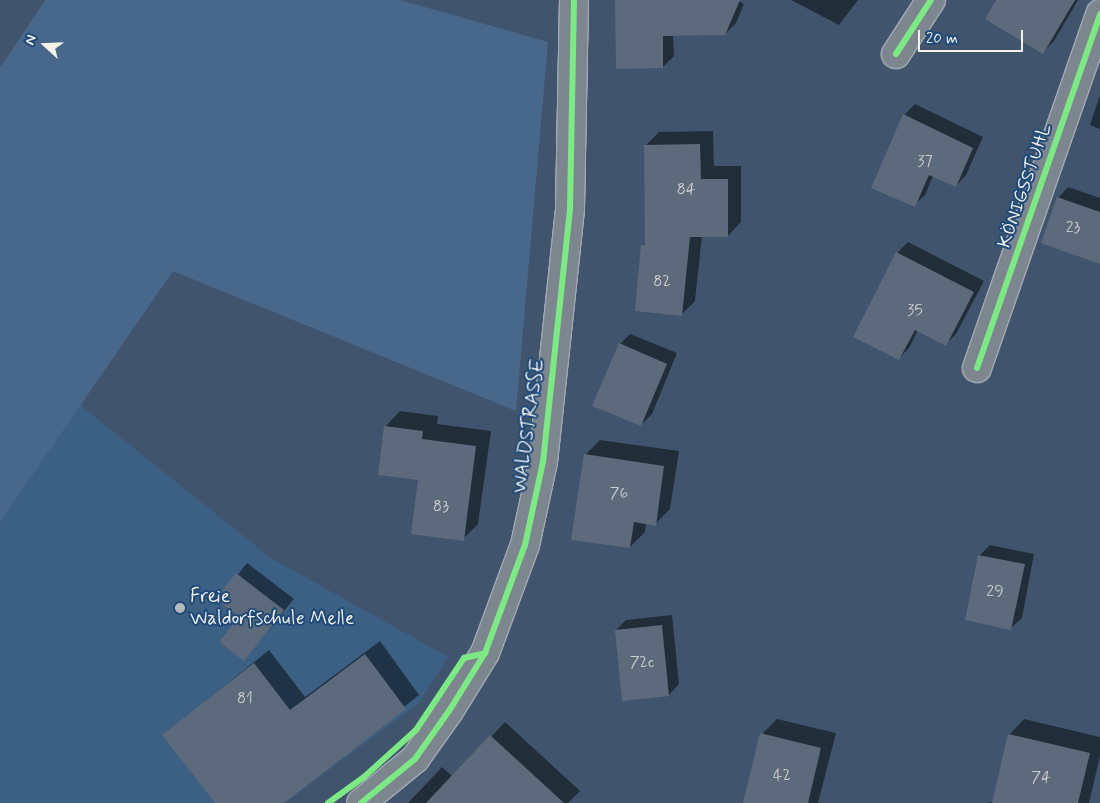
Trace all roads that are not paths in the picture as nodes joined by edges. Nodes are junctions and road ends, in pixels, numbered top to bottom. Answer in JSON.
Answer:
{"nodes":[{"id":1,"x":574,"y":0,"type":"edge"},
{"id":2,"x":931,"y":0,"type":"edge"},
{"id":3,"x":1100,"y":14,"type":"edge"},
{"id":4,"x":896,"y":54,"type":"dead end"},
{"id":5,"x":977,"y":368,"type":"dead end"},
{"id":6,"x":361,"y":803,"type":"edge"}],
"edges":[{"from":1,"to":6,"type":"street","name":"WALDSTRASSE"},
{"from":2,"to":4,"type":"street"},
{"from":3,"to":5,"type":"street","name":"KÖNIGSSTUHL"}]}
